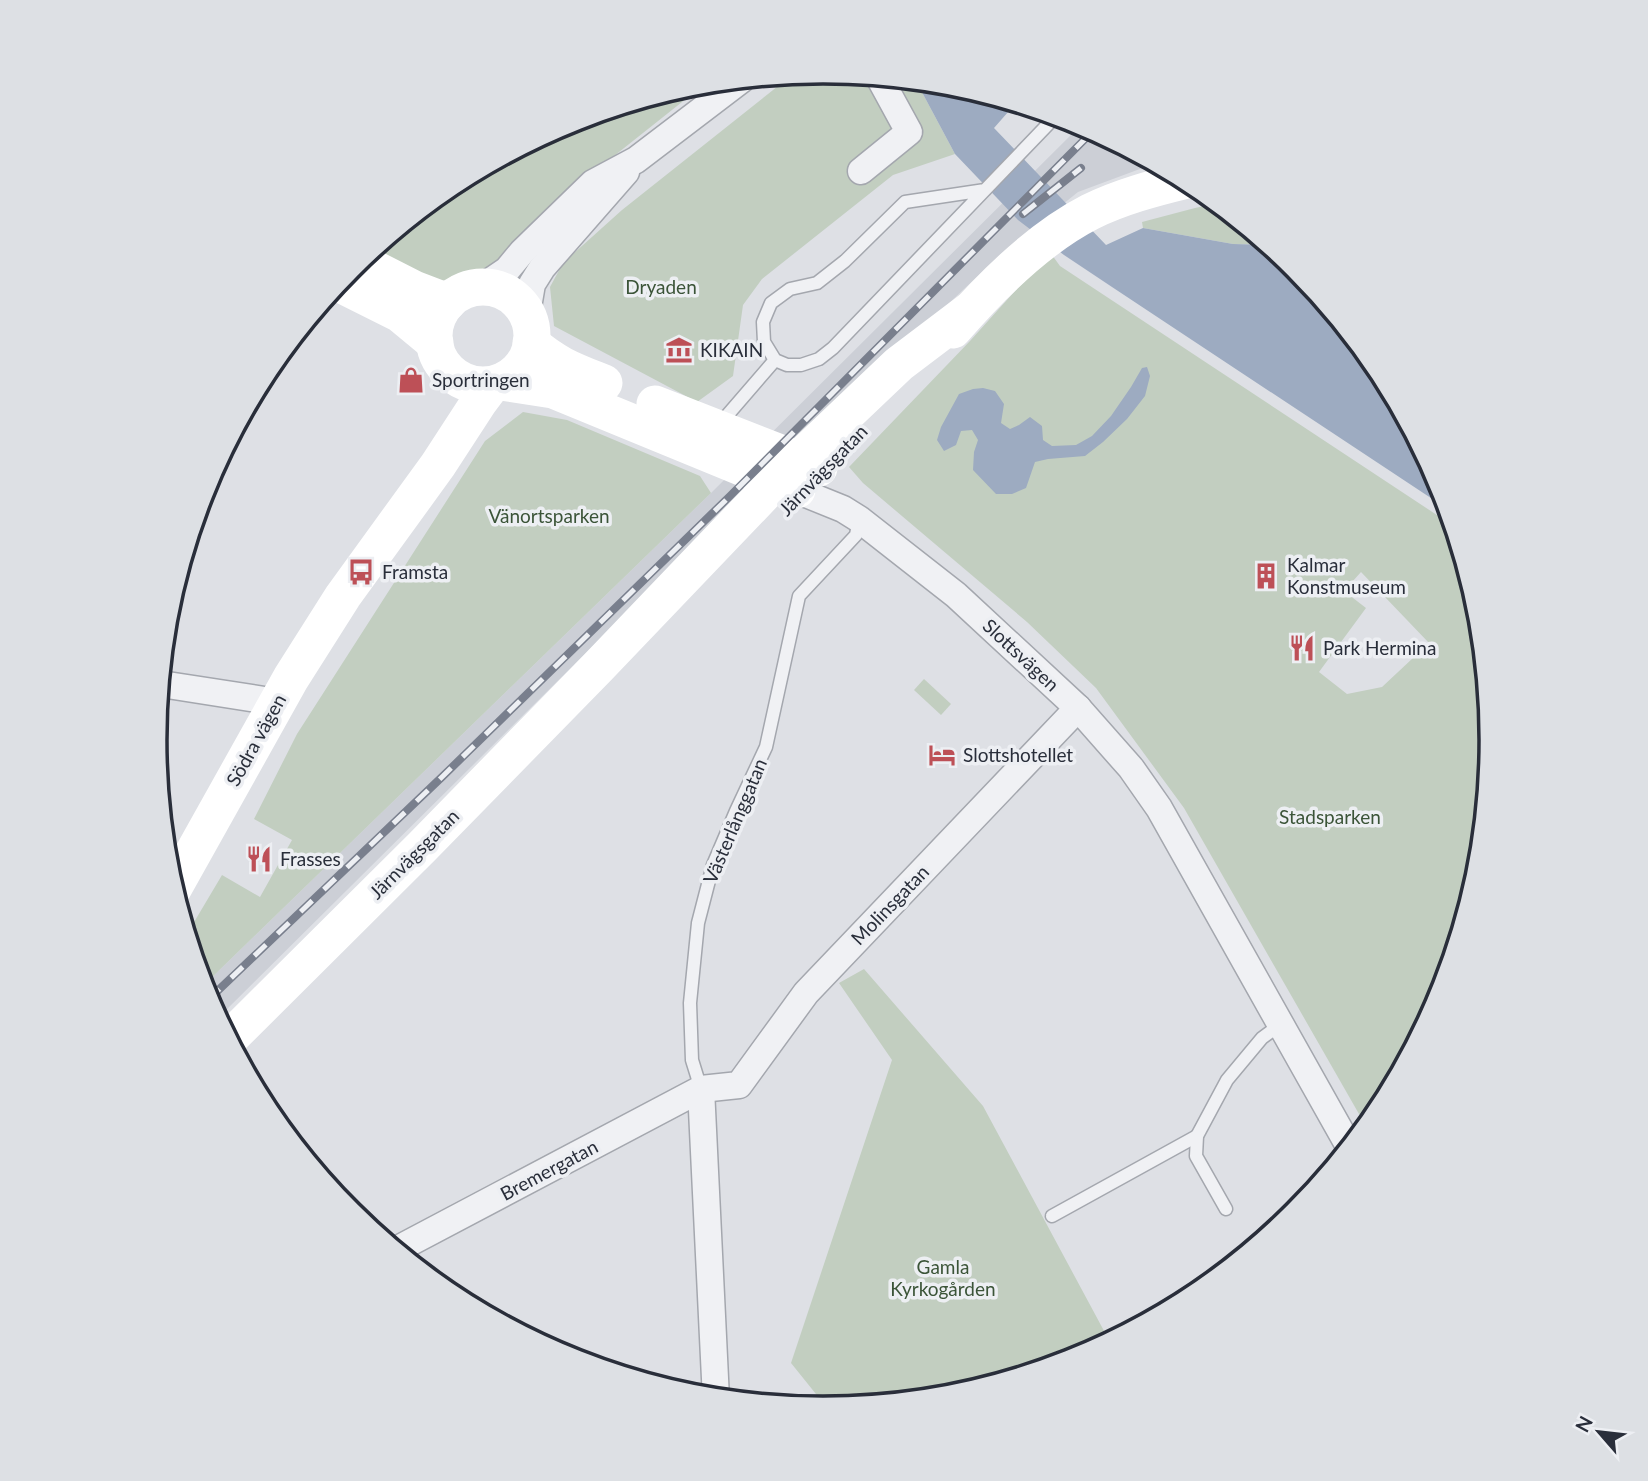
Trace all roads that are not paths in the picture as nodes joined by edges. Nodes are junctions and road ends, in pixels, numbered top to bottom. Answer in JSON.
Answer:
{"nodes":[{"id":1,"x":884,"y":87,"type":"edge"},
{"id":2,"x":725,"y":92,"type":"edge"},
{"id":3,"x":1048,"y":124,"type":"edge"},
{"id":4,"x":636,"y":160,"type":"junction"},
{"id":5,"x":861,"y":171,"type":"dead end"},
{"id":6,"x":1172,"y":184,"type":"edge"},
{"id":7,"x":985,"y":190,"type":"junction"},
{"id":8,"x":370,"y":267,"type":"edge"},
{"id":9,"x":482,"y":287,"type":"junction"},
{"id":10,"x":348,"y":289,"type":"edge"},
{"id":11,"x":448,"y":302,"type":"junction"},
{"id":12,"x":529,"y":328,"type":"junction"},
{"id":13,"x":438,"y":354,"type":"junction"},
{"id":14,"x":775,"y":360,"type":"junction"},
{"id":15,"x":496,"y":384,"type":"junction"},
{"id":16,"x":715,"y":428,"type":"junction"},
{"id":17,"x":672,"y":438,"type":"junction"},
{"id":18,"x":800,"y":476,"type":"junction"},
{"id":19,"x":859,"y":519,"type":"junction"},
{"id":20,"x":343,"y":596,"type":"junction"},
{"id":21,"x":170,"y":685,"type":"edge"},
{"id":22,"x":277,"y":702,"type":"junction"},
{"id":23,"x":1078,"y":708,"type":"junction"},
{"id":24,"x":181,"y":874,"type":"edge"},
{"id":25,"x":1281,"y":1023,"type":"junction"},
{"id":26,"x":236,"y":1032,"type":"edge"},
{"id":27,"x":701,"y":1089,"type":"junction"},
{"id":28,"x":1197,"y":1136,"type":"junction"},
{"id":29,"x":1345,"y":1140,"type":"edge"},
{"id":30,"x":1226,"y":1209,"type":"dead end"},
{"id":31,"x":1052,"y":1216,"type":"dead end"},
{"id":32,"x":405,"y":1245,"type":"edge"},
{"id":33,"x":715,"y":1387,"type":"edge"}],
"edges":[{"from":1,"to":5,"type":"street"},
{"from":2,"to":4,"type":"street"},
{"from":3,"to":7,"type":"lane"},
{"from":4,"to":9,"type":"street"},
{"from":4,"to":12,"type":"street"},
{"from":6,"to":18,"type":"street","name":"Järnvägsgatan"},
{"from":7,"to":14,"type":"lane"},
{"from":7,"to":14,"type":"lane"},
{"from":8,"to":11,"type":"street"},
{"from":9,"to":11,"type":"street"},
{"from":9,"to":12,"type":"street"},
{"from":10,"to":13,"type":"street"},
{"from":11,"to":13,"type":"street"},
{"from":12,"to":15,"type":"street"},
{"from":12,"to":16,"type":"street","name":"Slottsvägen"},
{"from":13,"to":15,"type":"street"},
{"from":13,"to":20,"type":"street","name":"Södra vägen"},
{"from":14,"to":16,"type":"lane"},
{"from":15,"to":17,"type":"street","name":"Slottsvägen"},
{"from":15,"to":20,"type":"street","name":"Södra vägen"},
{"from":16,"to":17,"type":"lane"},
{"from":16,"to":18,"type":"street","name":"Slottsvägen"},
{"from":17,"to":18,"type":"street","name":"Slottsvägen"},
{"from":18,"to":19,"type":"street","name":"Slottsvägen"},
{"from":18,"to":26,"type":"street","name":"Järnvägsgatan"},
{"from":19,"to":23,"type":"street","name":"Slottsvägen"},
{"from":19,"to":27,"type":"lane","name":"Västerlånggatan"},
{"from":20,"to":22,"type":"street","name":"Södra vägen"},
{"from":21,"to":22,"type":"street"},
{"from":22,"to":24,"type":"street","name":"Södra vägen"},
{"from":23,"to":25,"type":"street","name":"Slottsvägen"},
{"from":23,"to":27,"type":"street","name":"Molinsgatan"},
{"from":25,"to":28,"type":"lane"},
{"from":25,"to":29,"type":"street","name":"Slottsvägen"},
{"from":27,"to":32,"type":"street","name":"Bremergatan"},
{"from":27,"to":33,"type":"street","name":"Västerlånggatan"},
{"from":28,"to":30,"type":"lane"},
{"from":28,"to":31,"type":"lane"}]}
